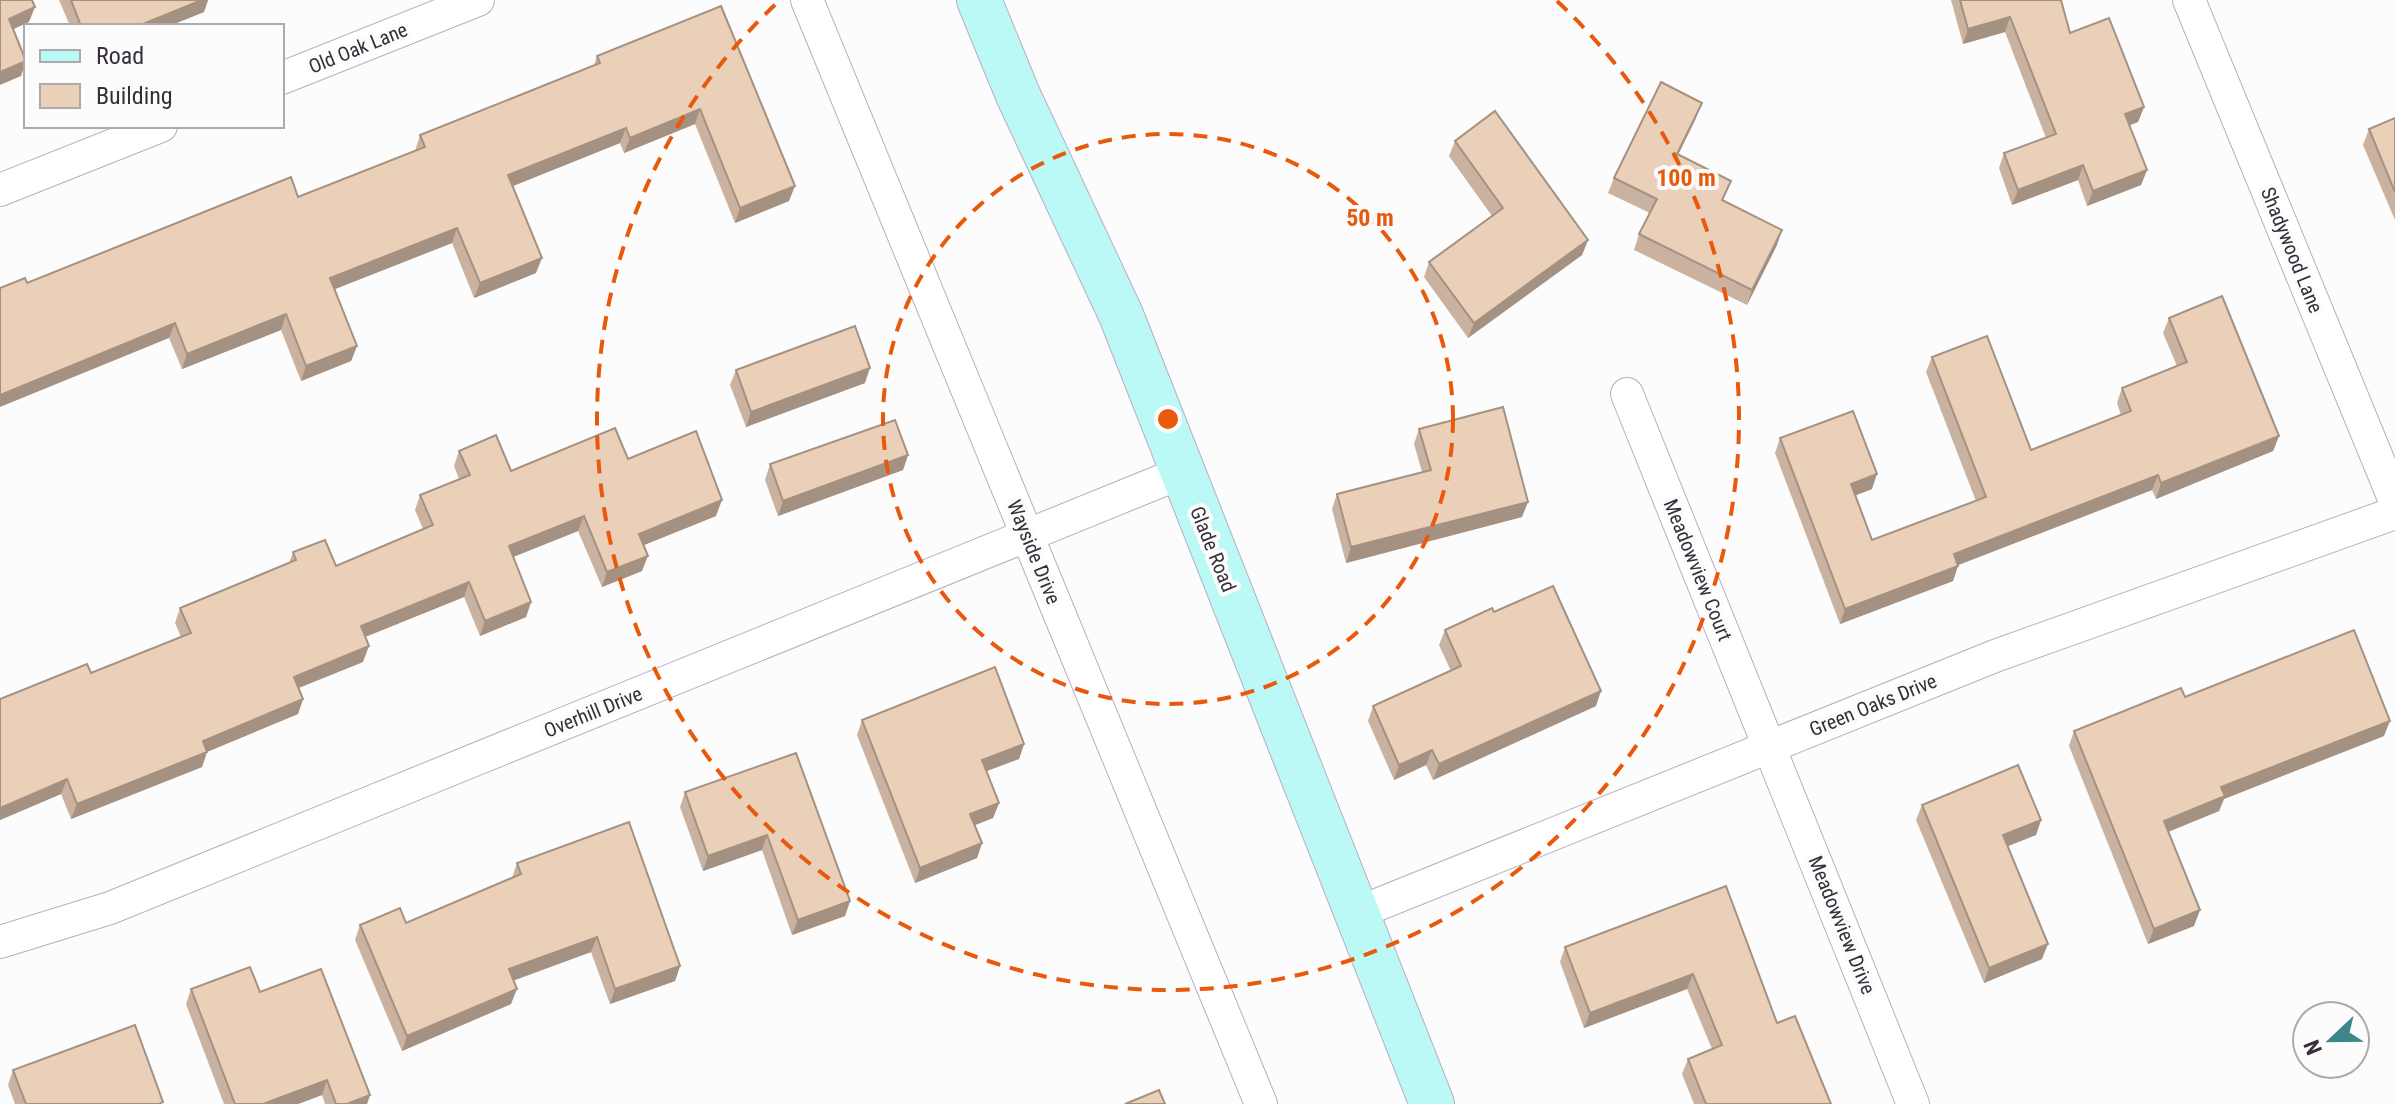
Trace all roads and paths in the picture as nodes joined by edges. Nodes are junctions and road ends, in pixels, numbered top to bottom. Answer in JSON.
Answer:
{"nodes":[{"id":1,"x":478,"y":0,"type":"edge"},
{"id":2,"x":807,"y":0,"type":"edge"},
{"id":3,"x":979,"y":0,"type":"edge"},
{"id":4,"x":2189,"y":0,"type":"edge"},
{"id":5,"x":284,"y":77,"type":"edge"},
{"id":6,"x":156,"y":128,"type":"edge"},
{"id":7,"x":0,"y":190,"type":"edge"},
{"id":8,"x":1627,"y":394,"type":"dead end"},
{"id":9,"x":1183,"y":472,"type":"junction"},
{"id":10,"x":2395,"y":501,"type":"edge"},
{"id":11,"x":2395,"y":513,"type":"edge"},
{"id":12,"x":1027,"y":535,"type":"junction"},
{"id":13,"x":1770,"y":747,"type":"junction"},
{"id":14,"x":1357,"y":913,"type":"junction"},
{"id":15,"x":0,"y":942,"type":"edge"},
{"id":16,"x":1261,"y":1104,"type":"edge"},
{"id":17,"x":1432,"y":1104,"type":"edge"},
{"id":18,"x":1913,"y":1104,"type":"edge"}],
"edges":[{"from":1,"to":5,"type":"street","name":"Old Oak Lane"},
{"from":2,"to":12,"type":"street","name":"Wayside Drive"},
{"from":3,"to":9,"type":"main road","name":"Glade Road"},
{"from":4,"to":10,"type":"street","name":"Shadywood Lane"},
{"from":6,"to":7,"type":"street"},
{"from":8,"to":13,"type":"street","name":"Meadowview Court"},
{"from":9,"to":12,"type":"street","name":"Overhill Drive"},
{"from":9,"to":14,"type":"main road","name":"Glade Road"},
{"from":11,"to":13,"type":"street","name":"Green Oaks Drive"},
{"from":12,"to":15,"type":"street","name":"Overhill Drive"},
{"from":12,"to":16,"type":"street","name":"Wayside Drive"},
{"from":13,"to":14,"type":"street","name":"Green Oaks Drive"},
{"from":13,"to":18,"type":"street","name":"Meadowview Drive"},
{"from":14,"to":17,"type":"main road","name":"Glade Road"}]}
